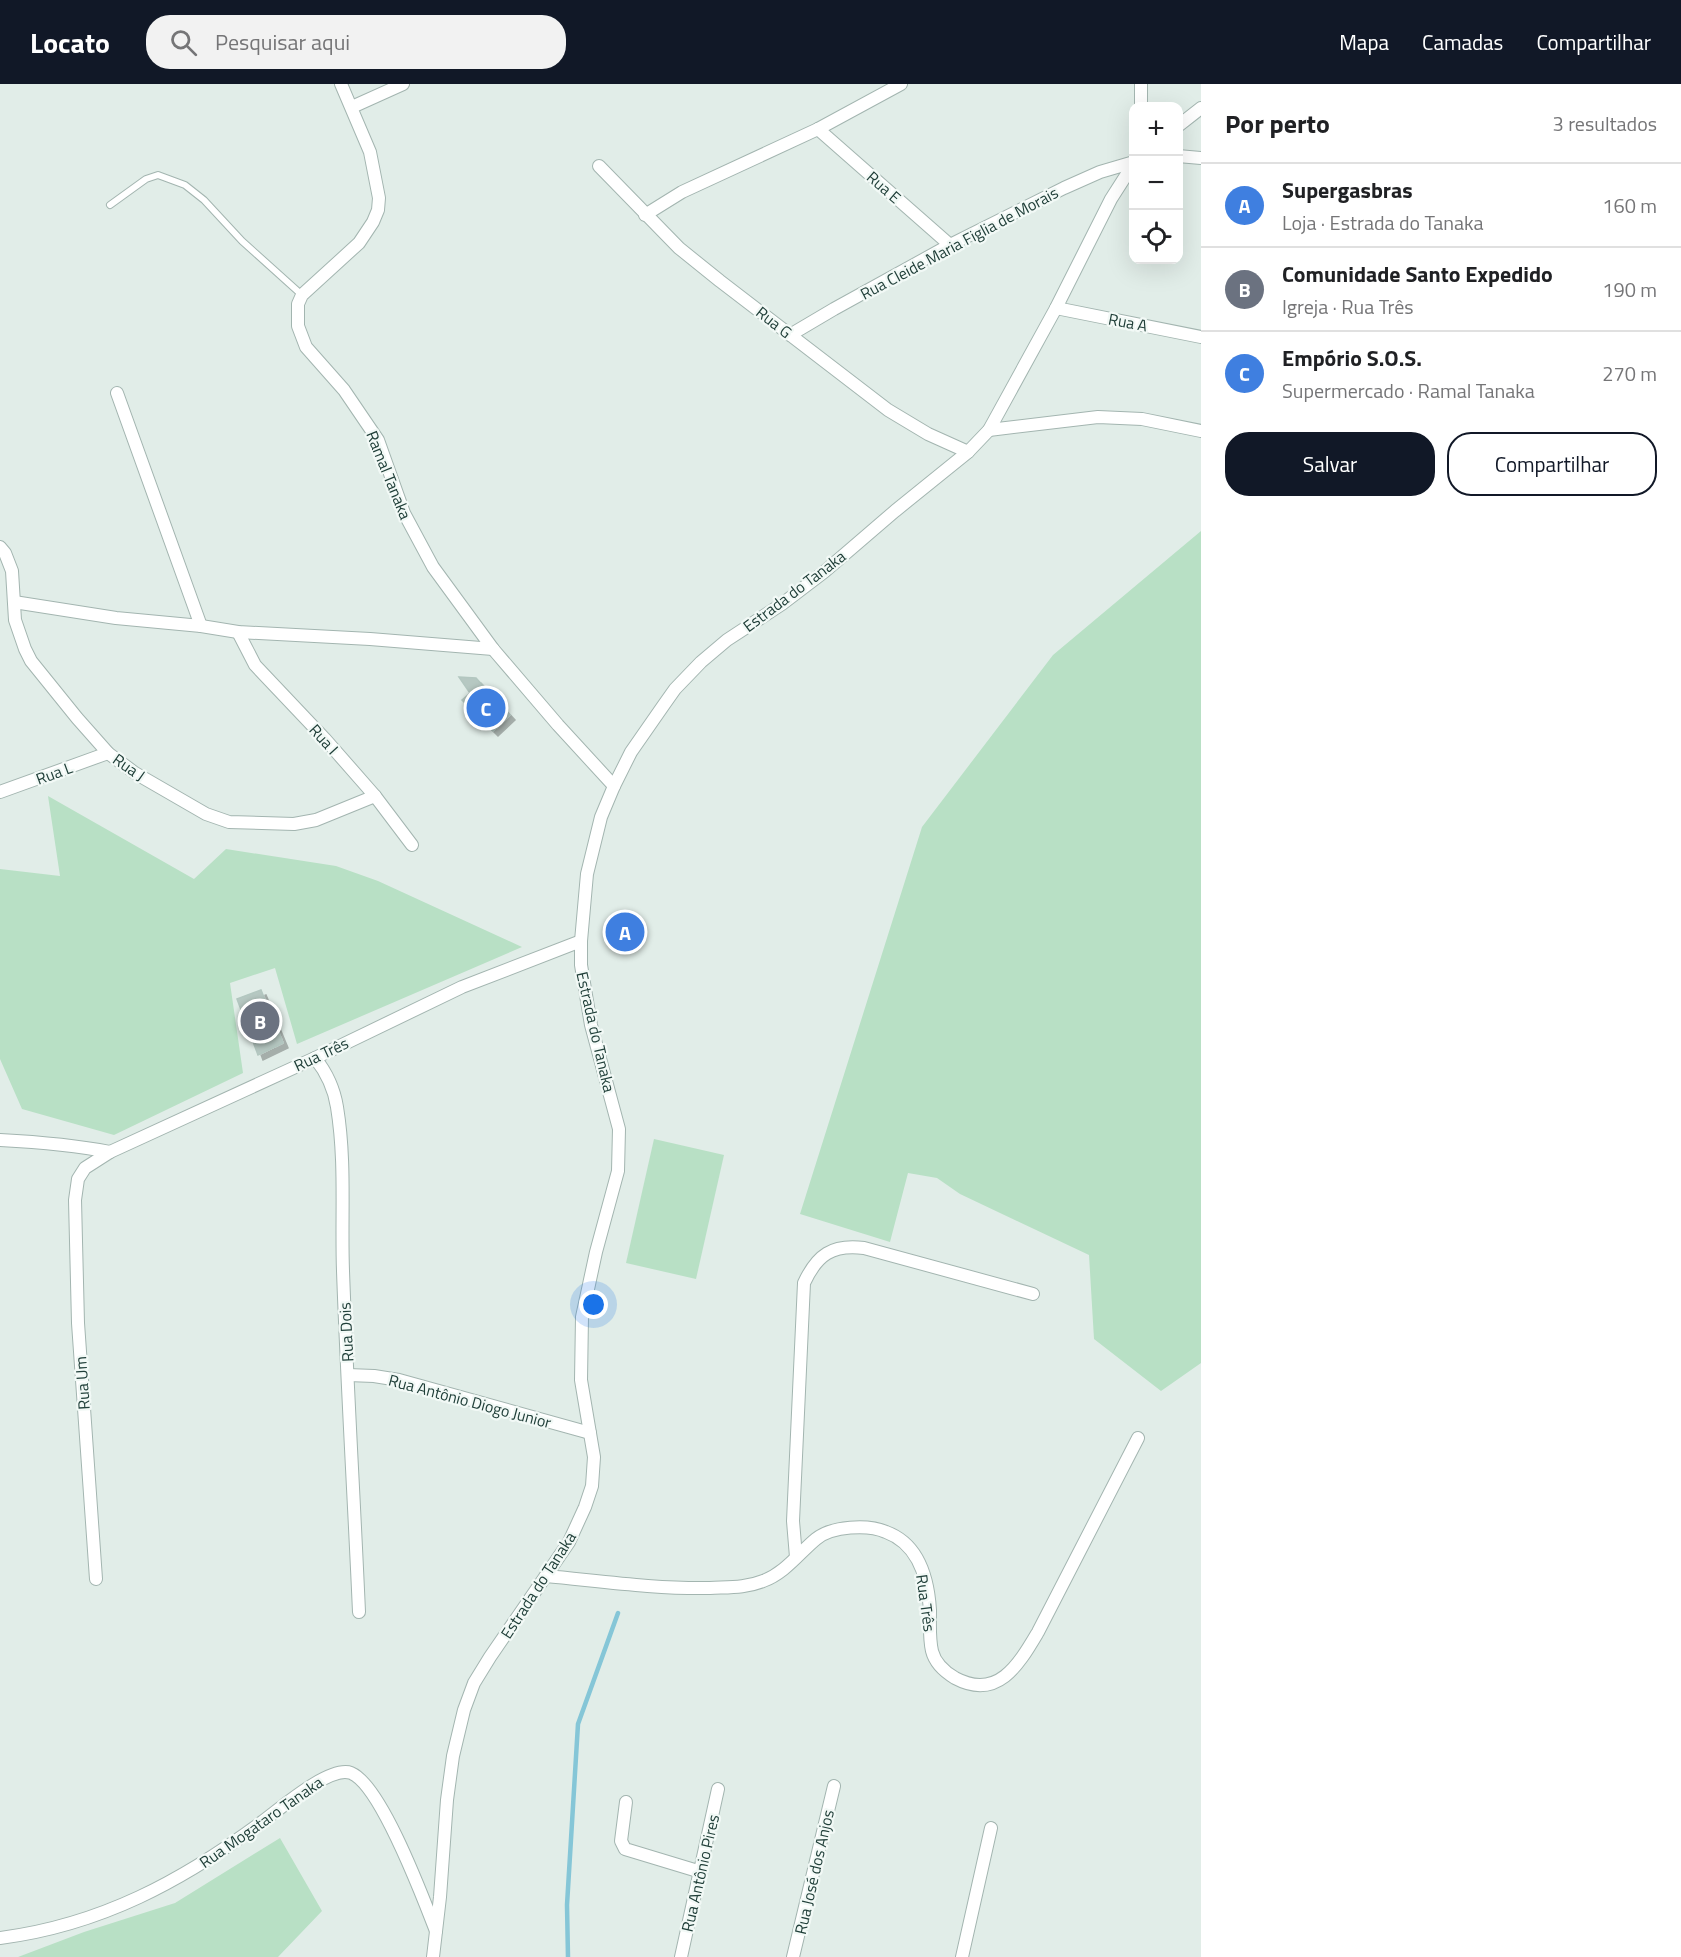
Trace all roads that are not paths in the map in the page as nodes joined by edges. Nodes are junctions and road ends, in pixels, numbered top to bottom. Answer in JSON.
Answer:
{"nodes":[{"id":1,"x":341,"y":84,"type":"edge"},
{"id":2,"x":404,"y":84,"type":"edge"},
{"id":3,"x":901,"y":84,"type":"edge"},
{"id":4,"x":1141,"y":84,"type":"edge"},
{"id":5,"x":1141,"y":102,"type":"edge"},
{"id":6,"x":352,"y":107,"type":"junction"},
{"id":7,"x":1201,"y":108,"type":"edge"},
{"id":8,"x":1183,"y":123,"type":"edge"},
{"id":9,"x":818,"y":129,"type":"junction"},
{"id":10,"x":1183,"y":156,"type":"edge"},
{"id":11,"x":1201,"y":158,"type":"edge"},
{"id":12,"x":1129,"y":163,"type":"edge"},
{"id":13,"x":599,"y":166,"type":"dead end"},
{"id":14,"x":1129,"y":170,"type":"edge"},
{"id":15,"x":110,"y":205,"type":"dead end"},
{"id":16,"x":645,"y":215,"type":"junction"},
{"id":17,"x":950,"y":245,"type":"junction"},
{"id":18,"x":302,"y":295,"type":"junction"},
{"id":19,"x":1056,"y":308,"type":"junction"},
{"id":20,"x":790,"y":335,"type":"junction"},
{"id":21,"x":1201,"y":337,"type":"edge"},
{"id":22,"x":117,"y":393,"type":"dead end"},
{"id":23,"x":989,"y":430,"type":"junction"},
{"id":24,"x":1201,"y":431,"type":"edge"},
{"id":25,"x":969,"y":452,"type":"junction"},
{"id":26,"x":0,"y":547,"type":"edge"},
{"id":27,"x":14,"y":602,"type":"junction"},
{"id":28,"x":201,"y":626,"type":"junction"},
{"id":29,"x":238,"y":633,"type":"junction"},
{"id":30,"x":493,"y":649,"type":"junction"},
{"id":31,"x":108,"y":753,"type":"junction"},
{"id":32,"x":614,"y":786,"type":"junction"},
{"id":33,"x":0,"y":792,"type":"edge"},
{"id":34,"x":375,"y":796,"type":"junction"},
{"id":35,"x":412,"y":845,"type":"dead end"},
{"id":36,"x":581,"y":941,"type":"junction"},
{"id":37,"x":315,"y":1058,"type":"junction"},
{"id":38,"x":0,"y":1140,"type":"edge"},
{"id":39,"x":110,"y":1152,"type":"junction"},
{"id":40,"x":77,"y":1186,"type":"joint"},
{"id":41,"x":1033,"y":1294,"type":"dead end"},
{"id":42,"x":348,"y":1375,"type":"junction"},
{"id":43,"x":590,"y":1433,"type":"junction"},
{"id":44,"x":1138,"y":1438,"type":"dead end"},
{"id":45,"x":796,"y":1557,"type":"junction"},
{"id":46,"x":546,"y":1576,"type":"junction"},
{"id":47,"x":96,"y":1579,"type":"dead end"},
{"id":48,"x":359,"y":1612,"type":"dead end"},
{"id":49,"x":834,"y":1786,"type":"dead end"},
{"id":50,"x":718,"y":1790,"type":"dead end"},
{"id":51,"x":626,"y":1802,"type":"dead end"},
{"id":52,"x":991,"y":1828,"type":"dead end"},
{"id":53,"x":700,"y":1872,"type":"junction"},
{"id":54,"x":436,"y":1932,"type":"junction"},
{"id":55,"x":0,"y":1938,"type":"edge"},
{"id":56,"x":433,"y":1957,"type":"edge"},
{"id":57,"x":681,"y":1957,"type":"edge"},
{"id":58,"x":793,"y":1957,"type":"edge"},
{"id":59,"x":962,"y":1957,"type":"edge"}],
"edges":[{"from":1,"to":6,"type":"street"},
{"from":2,"to":6,"type":"street"},
{"from":3,"to":9,"type":"street"},
{"from":4,"to":5,"type":"street"},
{"from":6,"to":18,"type":"street"},
{"from":7,"to":8,"type":"street"},
{"from":9,"to":16,"type":"street"},
{"from":9,"to":17,"type":"street","name":"Rua E"},
{"from":10,"to":11,"type":"street"},
{"from":12,"to":17,"type":"street","name":"Rua Cleide Maria Figlia de Morais"},
{"from":13,"to":16,"type":"street","name":"Rua G"},
{"from":14,"to":19,"type":"street","name":"Estrada do Tanaka"},
{"from":15,"to":18,"type":"lane"},
{"from":16,"to":20,"type":"street","name":"Rua G"},
{"from":17,"to":20,"type":"street","name":"Rua Cleide Maria Figlia de Morais"},
{"from":18,"to":30,"type":"street","name":"Ramal Tanaka"},
{"from":19,"to":21,"type":"street","name":"Rua A"},
{"from":19,"to":23,"type":"street","name":"Estrada do Tanaka"},
{"from":20,"to":25,"type":"street","name":"Rua G"},
{"from":22,"to":28,"type":"street"},
{"from":23,"to":24,"type":"street"},
{"from":23,"to":25,"type":"street","name":"Estrada do Tanaka"},
{"from":25,"to":32,"type":"street","name":"Estrada do Tanaka"},
{"from":26,"to":27,"type":"street","name":"Rua J"},
{"from":27,"to":28,"type":"street"},
{"from":27,"to":31,"type":"street","name":"Rua J"},
{"from":28,"to":29,"type":"street"},
{"from":29,"to":30,"type":"street"},
{"from":29,"to":34,"type":"street","name":"Rua I"},
{"from":30,"to":32,"type":"street","name":"Ramal Tanaka"},
{"from":31,"to":33,"type":"street","name":"Rua L"},
{"from":31,"to":34,"type":"street","name":"Rua J"},
{"from":32,"to":36,"type":"street","name":"Estrada do Tanaka"},
{"from":34,"to":35,"type":"street","name":"Rua I"},
{"from":36,"to":37,"type":"street","name":"Rua Três"},
{"from":36,"to":43,"type":"street","name":"Estrada do Tanaka"},
{"from":37,"to":39,"type":"street","name":"Rua Três"},
{"from":37,"to":42,"type":"street","name":"Rua Dois"},
{"from":38,"to":39,"type":"street"},
{"from":39,"to":40,"type":"street","name":"Rua Três"},
{"from":40,"to":47,"type":"street","name":"Rua Um"},
{"from":41,"to":45,"type":"street"},
{"from":42,"to":43,"type":"street","name":"Rua Antônio Diogo Junior"},
{"from":42,"to":48,"type":"street","name":"Rua Dois"},
{"from":43,"to":46,"type":"street","name":"Estrada do Tanaka"},
{"from":44,"to":45,"type":"street","name":"Rua Três"},
{"from":45,"to":46,"type":"street","name":"Rua Três"},
{"from":46,"to":54,"type":"street","name":"Estrada do Tanaka"},
{"from":49,"to":58,"type":"street","name":"Rua José dos Anjos"},
{"from":50,"to":53,"type":"street","name":"Rua Antônio Pires"},
{"from":51,"to":53,"type":"street"},
{"from":52,"to":59,"type":"street"},
{"from":53,"to":57,"type":"street","name":"Rua Antônio Pires"},
{"from":54,"to":55,"type":"street","name":"Rua Mogataro Tanaka"},
{"from":54,"to":56,"type":"street","name":"Estrada do Tanaka"}]}
